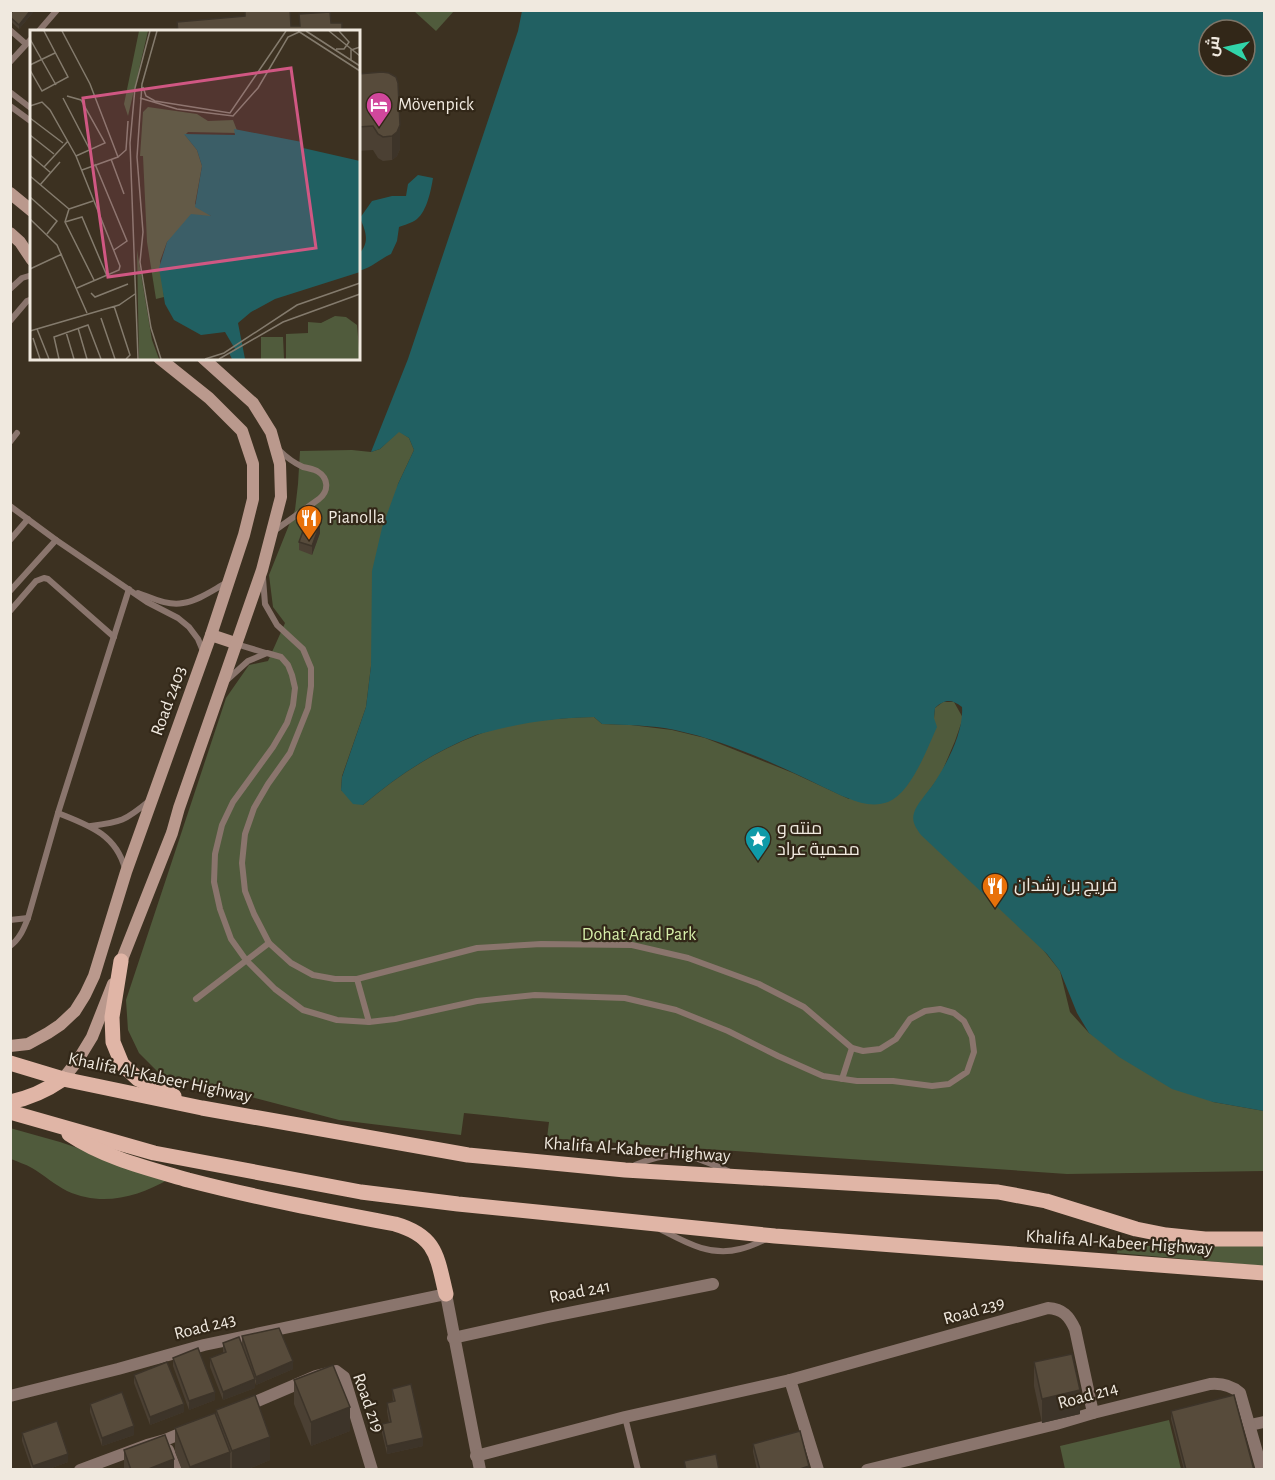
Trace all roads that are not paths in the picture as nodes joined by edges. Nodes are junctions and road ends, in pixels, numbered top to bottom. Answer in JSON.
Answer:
{"nodes":[{"id":1,"x":57,"y":10,"type":"edge"},
{"id":2,"x":10,"y":30,"type":"edge"},
{"id":3,"x":40,"y":30,"type":"edge"},
{"id":4,"x":29,"y":41,"type":"edge"},
{"id":5,"x":10,"y":62,"type":"edge"},
{"id":6,"x":10,"y":92,"type":"edge"},
{"id":7,"x":10,"y":106,"type":"edge"},
{"id":8,"x":30,"y":107,"type":"edge"},
{"id":9,"x":30,"y":121,"type":"edge"},
{"id":10,"x":10,"y":193,"type":"edge"},
{"id":11,"x":30,"y":209,"type":"edge"},
{"id":12,"x":10,"y":233,"type":"edge"},
{"id":13,"x":30,"y":257,"type":"edge"},
{"id":14,"x":30,"y":275,"type":"edge"},
{"id":15,"x":10,"y":289,"type":"edge"},
{"id":16,"x":30,"y":300,"type":"edge"},
{"id":17,"x":10,"y":321,"type":"edge"},
{"id":18,"x":162,"y":360,"type":"edge"},
{"id":19,"x":205,"y":360,"type":"edge"},
{"id":20,"x":17,"y":433,"type":"dead end"},
{"id":21,"x":10,"y":442,"type":"edge"},
{"id":22,"x":276,"y":446,"type":"junction"},
{"id":23,"x":10,"y":506,"type":"edge"},
{"id":24,"x":28,"y":519,"type":"junction"},
{"id":25,"x":271,"y":533,"type":"junction"},
{"id":26,"x":10,"y":540,"type":"edge"},
{"id":27,"x":56,"y":540,"type":"junction"},
{"id":28,"x":262,"y":570,"type":"junction"},
{"id":29,"x":229,"y":581,"type":"junction"},
{"id":30,"x":129,"y":589,"type":"junction"},
{"id":31,"x":10,"y":591,"type":"edge"},
{"id":32,"x":171,"y":603,"type":"junction"},
{"id":33,"x":10,"y":611,"type":"edge"},
{"id":34,"x":167,"y":612,"type":"junction"},
{"id":35,"x":211,"y":635,"type":"junction"},
{"id":36,"x":114,"y":638,"type":"junction"},
{"id":37,"x":235,"y":643,"type":"junction"},
{"id":38,"x":267,"y":653,"type":"junction"},
{"id":39,"x":205,"y":654,"type":"junction"},
{"id":40,"x":222,"y":685,"type":"junction"},
{"id":41,"x":153,"y":797,"type":"junction"},
{"id":42,"x":58,"y":813,"type":"junction"},
{"id":43,"x":91,"y":826,"type":"junction"},
{"id":44,"x":126,"y":872,"type":"junction"},
{"id":45,"x":28,"y":918,"type":"junction"},
{"id":46,"x":10,"y":920,"type":"edge"},
{"id":47,"x":269,"y":943,"type":"junction"},
{"id":48,"x":10,"y":946,"type":"edge"},
{"id":49,"x":246,"y":960,"type":"junction"},
{"id":50,"x":122,"y":961,"type":"junction"},
{"id":51,"x":357,"y":980,"type":"junction"},
{"id":52,"x":195,"y":999,"type":"dead end"},
{"id":53,"x":369,"y":1022,"type":"junction"},
{"id":54,"x":10,"y":1046,"type":"edge"},
{"id":55,"x":852,"y":1048,"type":"junction"},
{"id":56,"x":10,"y":1063,"type":"edge"},
{"id":57,"x":63,"y":1079,"type":"junction"},
{"id":58,"x":842,"y":1079,"type":"junction"},
{"id":59,"x":10,"y":1102,"type":"edge"},
{"id":60,"x":202,"y":1108,"type":"junction"},
{"id":61,"x":10,"y":1112,"type":"edge"},
{"id":62,"x":54,"y":1124,"type":"junction"},
{"id":63,"x":649,"y":1223,"type":"junction"},
{"id":64,"x":775,"y":1236,"type":"junction"},
{"id":65,"x":1264,"y":1239,"type":"edge"},
{"id":66,"x":1264,"y":1273,"type":"edge"},
{"id":67,"x":713,"y":1284,"type":"dead end"},
{"id":68,"x":446,"y":1294,"type":"junction"},
{"id":69,"x":453,"y":1338,"type":"junction"},
{"id":70,"x":790,"y":1380,"type":"junction"},
{"id":71,"x":10,"y":1396,"type":"edge"},
{"id":72,"x":230,"y":1413,"type":"edge"},
{"id":73,"x":1093,"y":1413,"type":"junction"},
{"id":74,"x":625,"y":1417,"type":"junction"},
{"id":75,"x":1264,"y":1422,"type":"edge"},
{"id":76,"x":1250,"y":1425,"type":"junction"},
{"id":77,"x":197,"y":1426,"type":"edge"},
{"id":78,"x":165,"y":1440,"type":"junction"},
{"id":79,"x":476,"y":1456,"type":"junction"},
{"id":80,"x":80,"y":1470,"type":"edge"},
{"id":81,"x":176,"y":1470,"type":"edge"},
{"id":82,"x":372,"y":1470,"type":"edge"},
{"id":83,"x":480,"y":1470,"type":"edge"},
{"id":84,"x":639,"y":1470,"type":"edge"},
{"id":85,"x":818,"y":1470,"type":"edge"},
{"id":86,"x":867,"y":1470,"type":"edge"},
{"id":87,"x":1262,"y":1470,"type":"edge"}],
"edges":[{"from":1,"to":3,"type":"lane"},
{"from":2,"to":4,"type":"lane"},
{"from":4,"to":5,"type":"lane"},
{"from":6,"to":8,"type":"lane"},
{"from":7,"to":9,"type":"lane"},
{"from":10,"to":11,"type":"main road"},
{"from":12,"to":13,"type":"main road"},
{"from":14,"to":15,"type":"lane"},
{"from":16,"to":17,"type":"lane"},
{"from":18,"to":29,"type":"main road","name":"Road 2403"},
{"from":19,"to":22,"type":"main road"},
{"from":20,"to":21,"type":"lane"},
{"from":22,"to":25,"type":"main road"},
{"from":22,"to":25,"type":"lane"},
{"from":23,"to":24,"type":"lane"},
{"from":24,"to":26,"type":"lane"},
{"from":24,"to":27,"type":"lane"},
{"from":25,"to":28,"type":"main road"},
{"from":27,"to":30,"type":"lane"},
{"from":27,"to":31,"type":"lane"},
{"from":28,"to":37,"type":"main road"},
{"from":28,"to":47,"type":"lane"},
{"from":29,"to":32,"type":"lane"},
{"from":29,"to":35,"type":"main road","name":"Road 2403"},
{"from":30,"to":32,"type":"lane"},
{"from":30,"to":34,"type":"lane"},
{"from":30,"to":36,"type":"lane"},
{"from":32,"to":34,"type":"lane"},
{"from":33,"to":36,"type":"lane"},
{"from":34,"to":39,"type":"lane"},
{"from":35,"to":37,"type":"main road"},
{"from":35,"to":39,"type":"main road","name":"Road 2403"},
{"from":36,"to":42,"type":"lane"},
{"from":37,"to":38,"type":"lane"},
{"from":37,"to":40,"type":"main road"},
{"from":38,"to":40,"type":"lane"},
{"from":38,"to":49,"type":"lane"},
{"from":39,"to":41,"type":"main road","name":"Road 2403"},
{"from":40,"to":50,"type":"main road"},
{"from":41,"to":43,"type":"lane"},
{"from":41,"to":44,"type":"main road","name":"Road 2403"},
{"from":42,"to":43,"type":"lane"},
{"from":42,"to":45,"type":"lane"},
{"from":43,"to":44,"type":"lane"},
{"from":44,"to":54,"type":"main road","name":"Road 2403"},
{"from":45,"to":46,"type":"lane"},
{"from":45,"to":48,"type":"lane"},
{"from":47,"to":49,"type":"lane"},
{"from":47,"to":51,"type":"lane"},
{"from":49,"to":52,"type":"lane"},
{"from":49,"to":53,"type":"lane"},
{"from":50,"to":57,"type":"main road"},
{"from":50,"to":60,"type":"main road"},
{"from":51,"to":53,"type":"lane"},
{"from":51,"to":55,"type":"lane"},
{"from":53,"to":58,"type":"lane"},
{"from":55,"to":58,"type":"lane"},
{"from":55,"to":58,"type":"lane"},
{"from":56,"to":57,"type":"main road","name":"Khalifa Al-Kabeer Highway"},
{"from":57,"to":59,"type":"main road"},
{"from":57,"to":60,"type":"main road","name":"Khalifa Al-Kabeer Highway"},
{"from":60,"to":65,"type":"main road","name":"Khalifa Al-Kabeer Highway"},
{"from":61,"to":62,"type":"main road","name":"Khalifa Al-Kabeer Highway"},
{"from":62,"to":63,"type":"main road","name":"Khalifa Al-Kabeer Highway"},
{"from":62,"to":68,"type":"main road"},
{"from":63,"to":64,"type":"main road","name":"Khalifa Al-Kabeer Highway"},
{"from":63,"to":64,"type":"lane"},
{"from":64,"to":66,"type":"main road","name":"Khalifa Al-Kabeer Highway"},
{"from":67,"to":69,"type":"street","name":"Road 241"},
{"from":68,"to":69,"type":"street"},
{"from":68,"to":71,"type":"street","name":"Road 243"},
{"from":69,"to":79,"type":"street"},
{"from":70,"to":73,"type":"street","name":"Road 239"},
{"from":70,"to":74,"type":"street","name":"Road 239"},
{"from":70,"to":85,"type":"street"},
{"from":72,"to":82,"type":"street","name":"Road 219"},
{"from":73,"to":76,"type":"street","name":"Road 214"},
{"from":73,"to":86,"type":"street","name":"Road 214"},
{"from":74,"to":79,"type":"street","name":"Road 239"},
{"from":74,"to":84,"type":"lane"},
{"from":75,"to":76,"type":"street"},
{"from":76,"to":87,"type":"street","name":"Road 214"},
{"from":77,"to":78,"type":"street"},
{"from":78,"to":80,"type":"street"},
{"from":78,"to":81,"type":"street"},
{"from":79,"to":83,"type":"street"}]}
